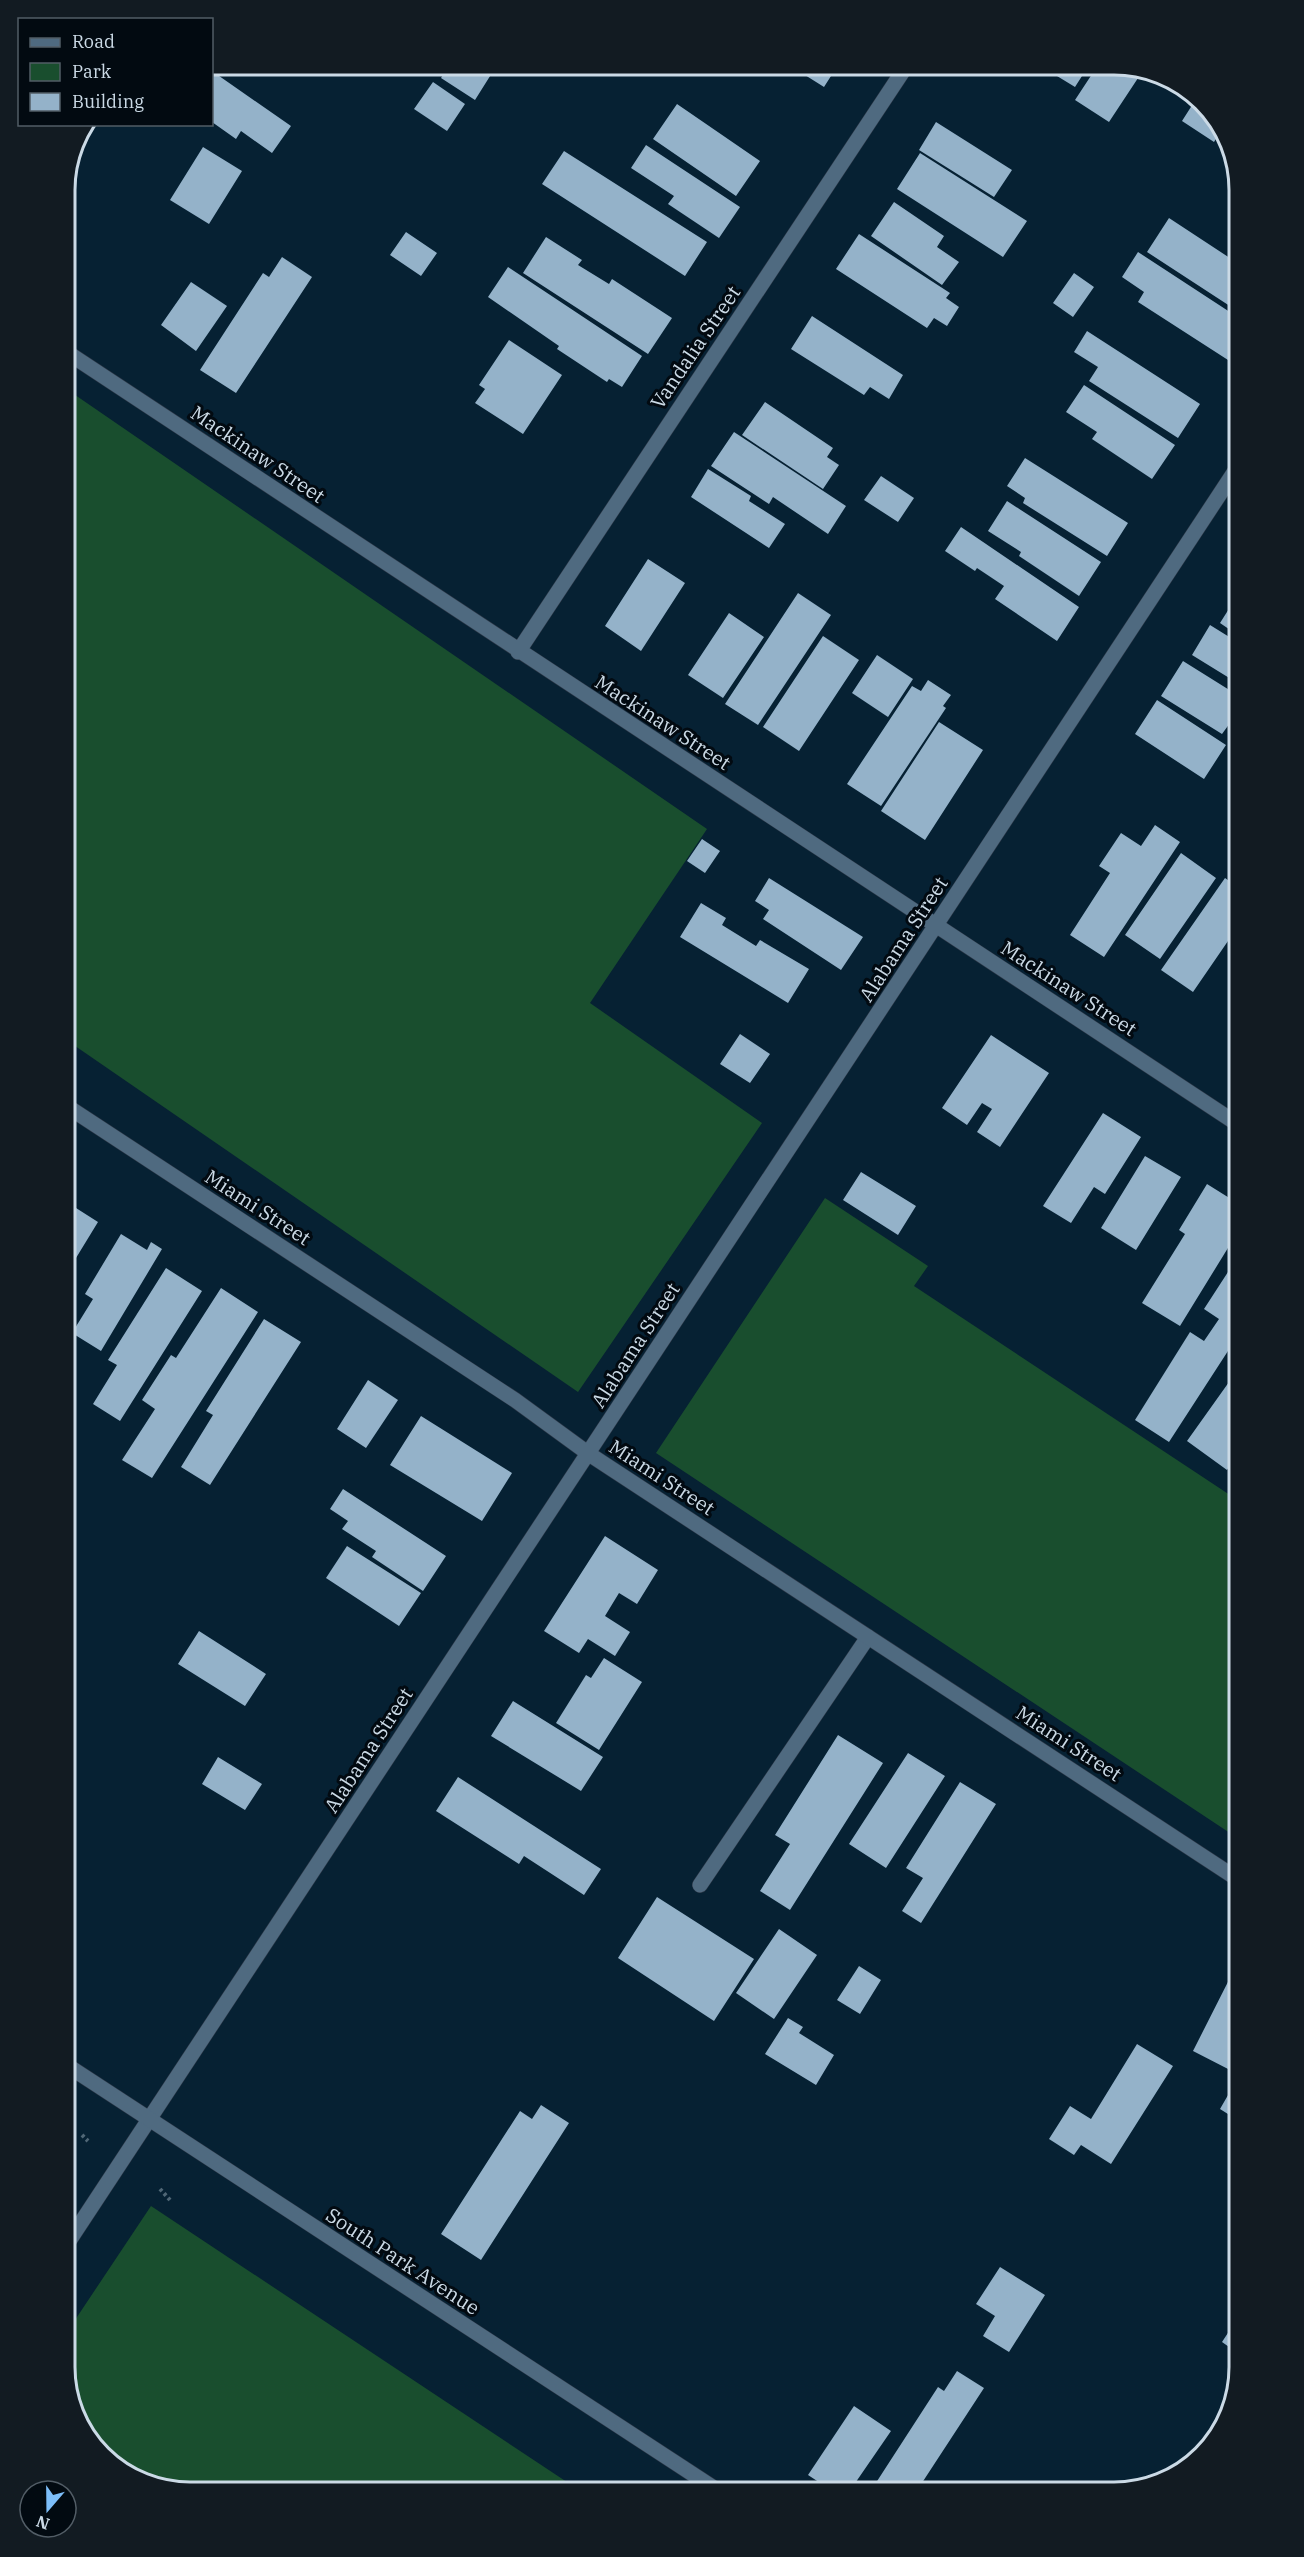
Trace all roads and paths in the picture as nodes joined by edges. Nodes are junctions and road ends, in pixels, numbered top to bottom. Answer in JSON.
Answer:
{"nodes":[{"id":1,"x":900,"y":75,"type":"edge"},
{"id":2,"x":75,"y":358,"type":"edge"},
{"id":3,"x":1229,"y":480,"type":"edge"},
{"id":4,"x":518,"y":652,"type":"junction"},
{"id":5,"x":936,"y":926,"type":"junction"},
{"id":6,"x":75,"y":1112,"type":"edge"},
{"id":7,"x":1229,"y":1118,"type":"edge"},
{"id":8,"x":589,"y":1454,"type":"junction"},
{"id":9,"x":868,"y":1637,"type":"junction"},
{"id":10,"x":1229,"y":1873,"type":"edge"},
{"id":11,"x":700,"y":1885,"type":"dead end"},
{"id":12,"x":75,"y":2071,"type":"edge"},
{"id":13,"x":149,"y":2119,"type":"junction"},
{"id":14,"x":82,"y":2135,"type":"dead end"},
{"id":15,"x":88,"y":2141,"type":"dead end"},
{"id":16,"x":159,"y":2189,"type":"dead end"},
{"id":17,"x":170,"y":2200,"type":"dead end"},
{"id":18,"x":75,"y":2230,"type":"edge"},
{"id":19,"x":705,"y":2482,"type":"edge"}],
"edges":[{"from":1,"to":4,"type":"street","name":"Vandalia Street"},
{"from":2,"to":4,"type":"street","name":"Mackinaw Street"},
{"from":3,"to":5,"type":"street","name":"Alabama Street"},
{"from":4,"to":5,"type":"street","name":"Mackinaw Street"},
{"from":5,"to":7,"type":"street","name":"Mackinaw Street"},
{"from":5,"to":8,"type":"street","name":"Alabama Street"},
{"from":6,"to":8,"type":"street","name":"Miami Street"},
{"from":8,"to":9,"type":"street","name":"Miami Street"},
{"from":8,"to":13,"type":"street","name":"Alabama Street"},
{"from":9,"to":10,"type":"street","name":"Miami Street"},
{"from":9,"to":11,"type":"street"},
{"from":12,"to":13,"type":"street","name":"South Park Avenue"},
{"from":13,"to":18,"type":"street","name":"Alabama Street"},
{"from":13,"to":19,"type":"street","name":"South Park Avenue"},
{"from":14,"to":15,"type":"path"},
{"from":16,"to":17,"type":"path"}]}
